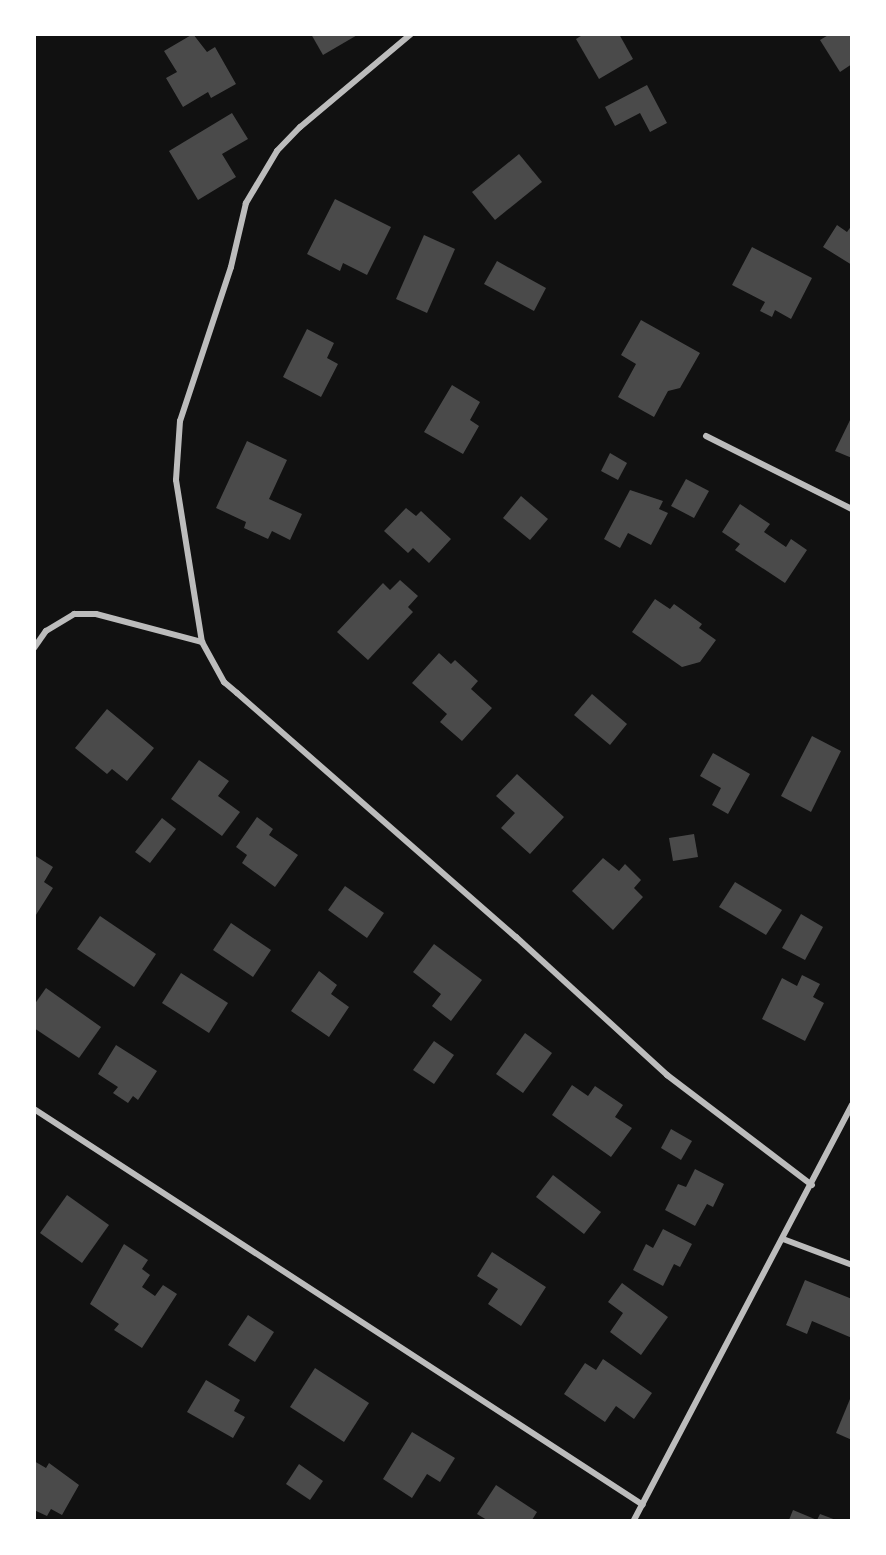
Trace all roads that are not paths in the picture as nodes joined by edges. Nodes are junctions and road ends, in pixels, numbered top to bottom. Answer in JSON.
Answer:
{"nodes":[{"id":1,"x":411,"y":34,"type":"edge"},
{"id":2,"x":706,"y":436,"type":"dead end"},
{"id":3,"x":852,"y":509,"type":"edge"},
{"id":4,"x":202,"y":642,"type":"junction"},
{"id":5,"x":34,"y":648,"type":"edge"},
{"id":6,"x":852,"y":1105,"type":"edge"},
{"id":7,"x":34,"y":1109,"type":"edge"},
{"id":8,"x":812,"y":1185,"type":"junction"},
{"id":9,"x":783,"y":1239,"type":"junction"},
{"id":10,"x":852,"y":1265,"type":"edge"},
{"id":11,"x":643,"y":1505,"type":"junction"},
{"id":12,"x":634,"y":1521,"type":"edge"}],
"edges":[{"from":1,"to":4,"type":"street"},
{"from":2,"to":3,"type":"street"},
{"from":4,"to":5,"type":"street"},
{"from":4,"to":8,"type":"street"},
{"from":6,"to":8,"type":"street"},
{"from":7,"to":11,"type":"street"},
{"from":8,"to":9,"type":"street"},
{"from":9,"to":10,"type":"street"},
{"from":9,"to":11,"type":"street"},
{"from":11,"to":12,"type":"street"}]}
